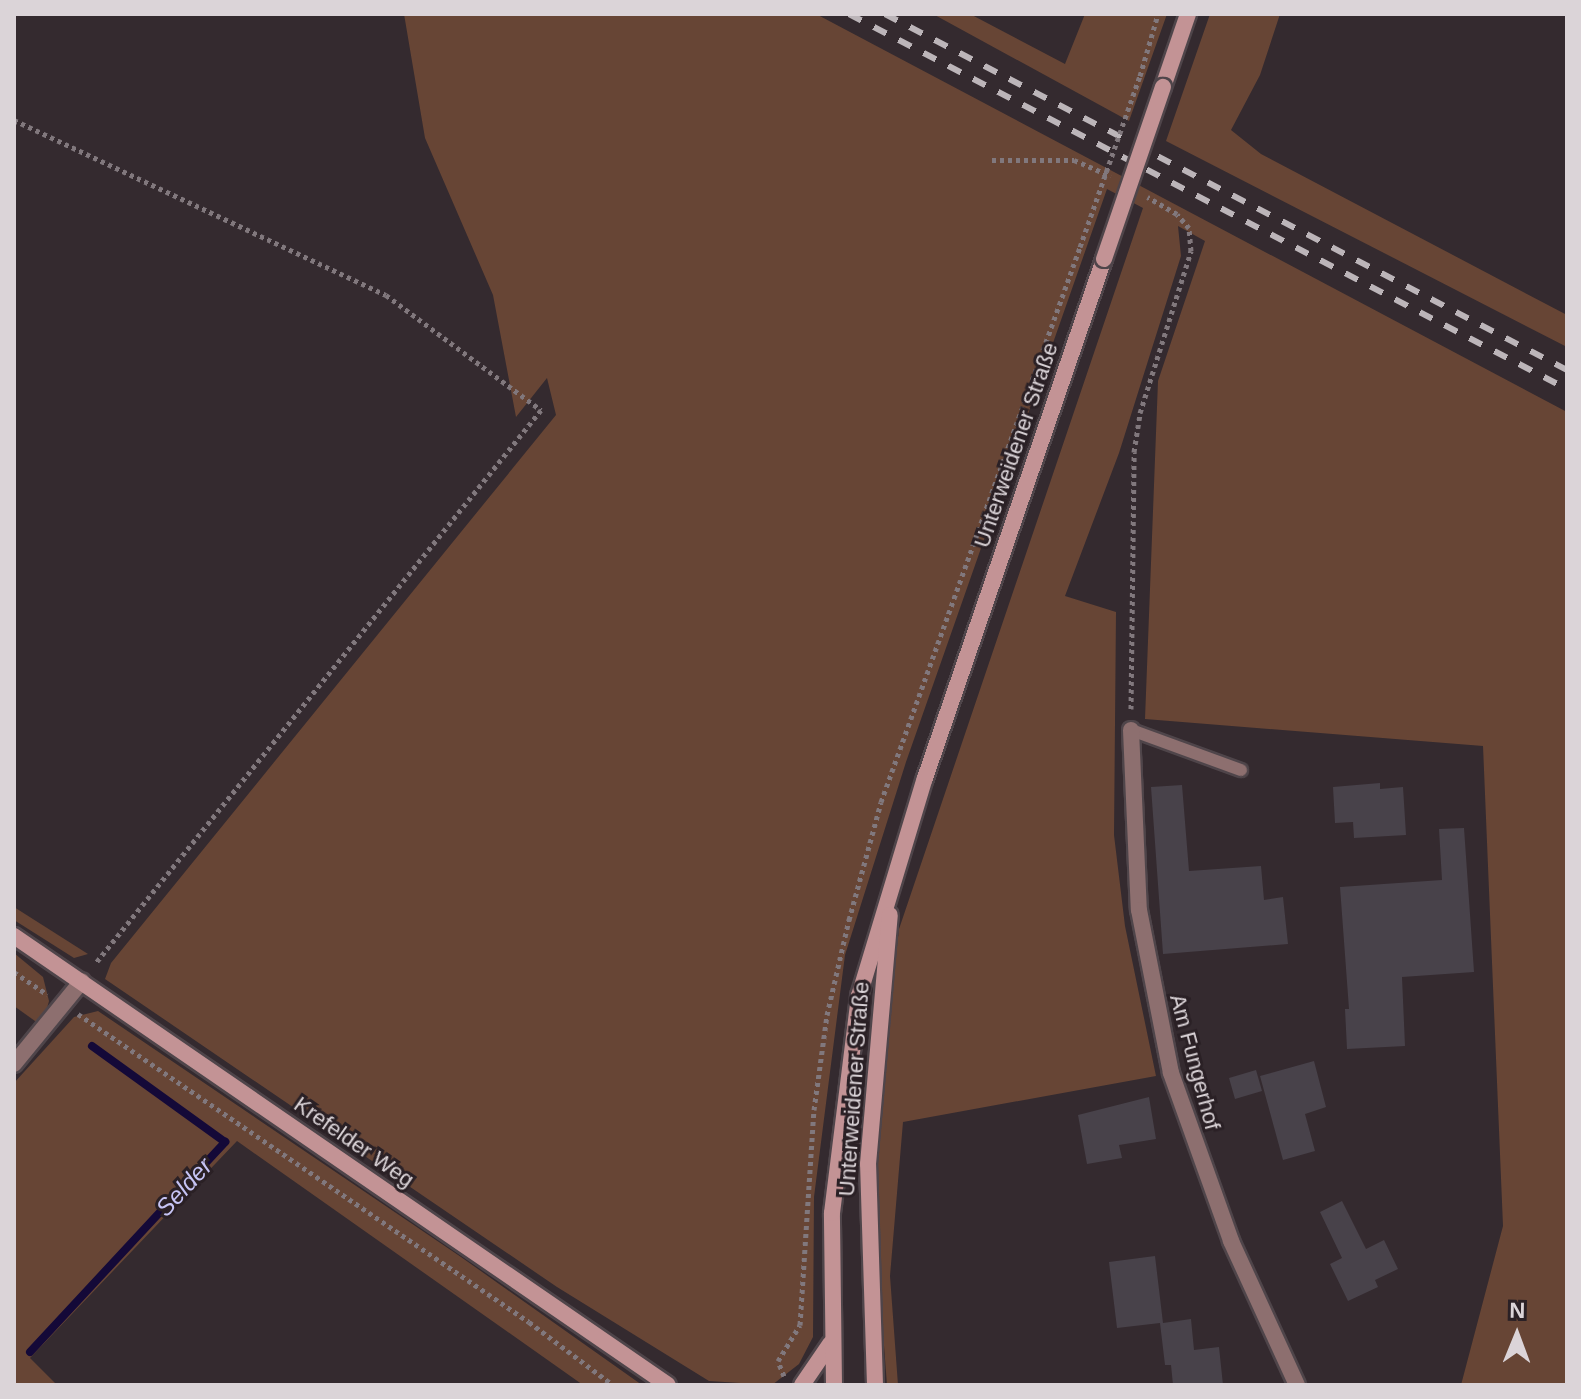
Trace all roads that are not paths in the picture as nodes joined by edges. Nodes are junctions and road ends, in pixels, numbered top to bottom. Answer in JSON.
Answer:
{"nodes":[{"id":1,"x":1188,"y":14,"type":"edge"},
{"id":2,"x":1131,"y":730,"type":"joint"},
{"id":3,"x":1241,"y":770,"type":"dead end"},
{"id":4,"x":893,"y":893,"type":"junction"},
{"id":5,"x":14,"y":936,"type":"edge"},
{"id":6,"x":82,"y":981,"type":"junction"},
{"id":7,"x":14,"y":1064,"type":"edge"},
{"id":8,"x":831,"y":1342,"type":"junction"},
{"id":9,"x":668,"y":1385,"type":"edge"},
{"id":10,"x":802,"y":1385,"type":"edge"},
{"id":11,"x":834,"y":1385,"type":"edge"},
{"id":12,"x":875,"y":1385,"type":"edge"},
{"id":13,"x":1297,"y":1385,"type":"edge"}],
"edges":[{"from":1,"to":4,"type":"street","name":"Unterweidener Straße","bridge":true},
{"from":2,"to":3,"type":"lane"},
{"from":2,"to":13,"type":"street","name":"Am Fungerhof"},
{"from":4,"to":8,"type":"street","name":"Unterweidener Straße"},
{"from":4,"to":12,"type":"street","name":"Unterweidener Straße"},
{"from":5,"to":6,"type":"street","name":"Krefelder Weg"},
{"from":6,"to":7,"type":"street"},
{"from":6,"to":9,"type":"street","name":"Krefelder Weg"},
{"from":8,"to":10,"type":"street"},
{"from":8,"to":11,"type":"street","name":"Unterweidener Straße"}]}
